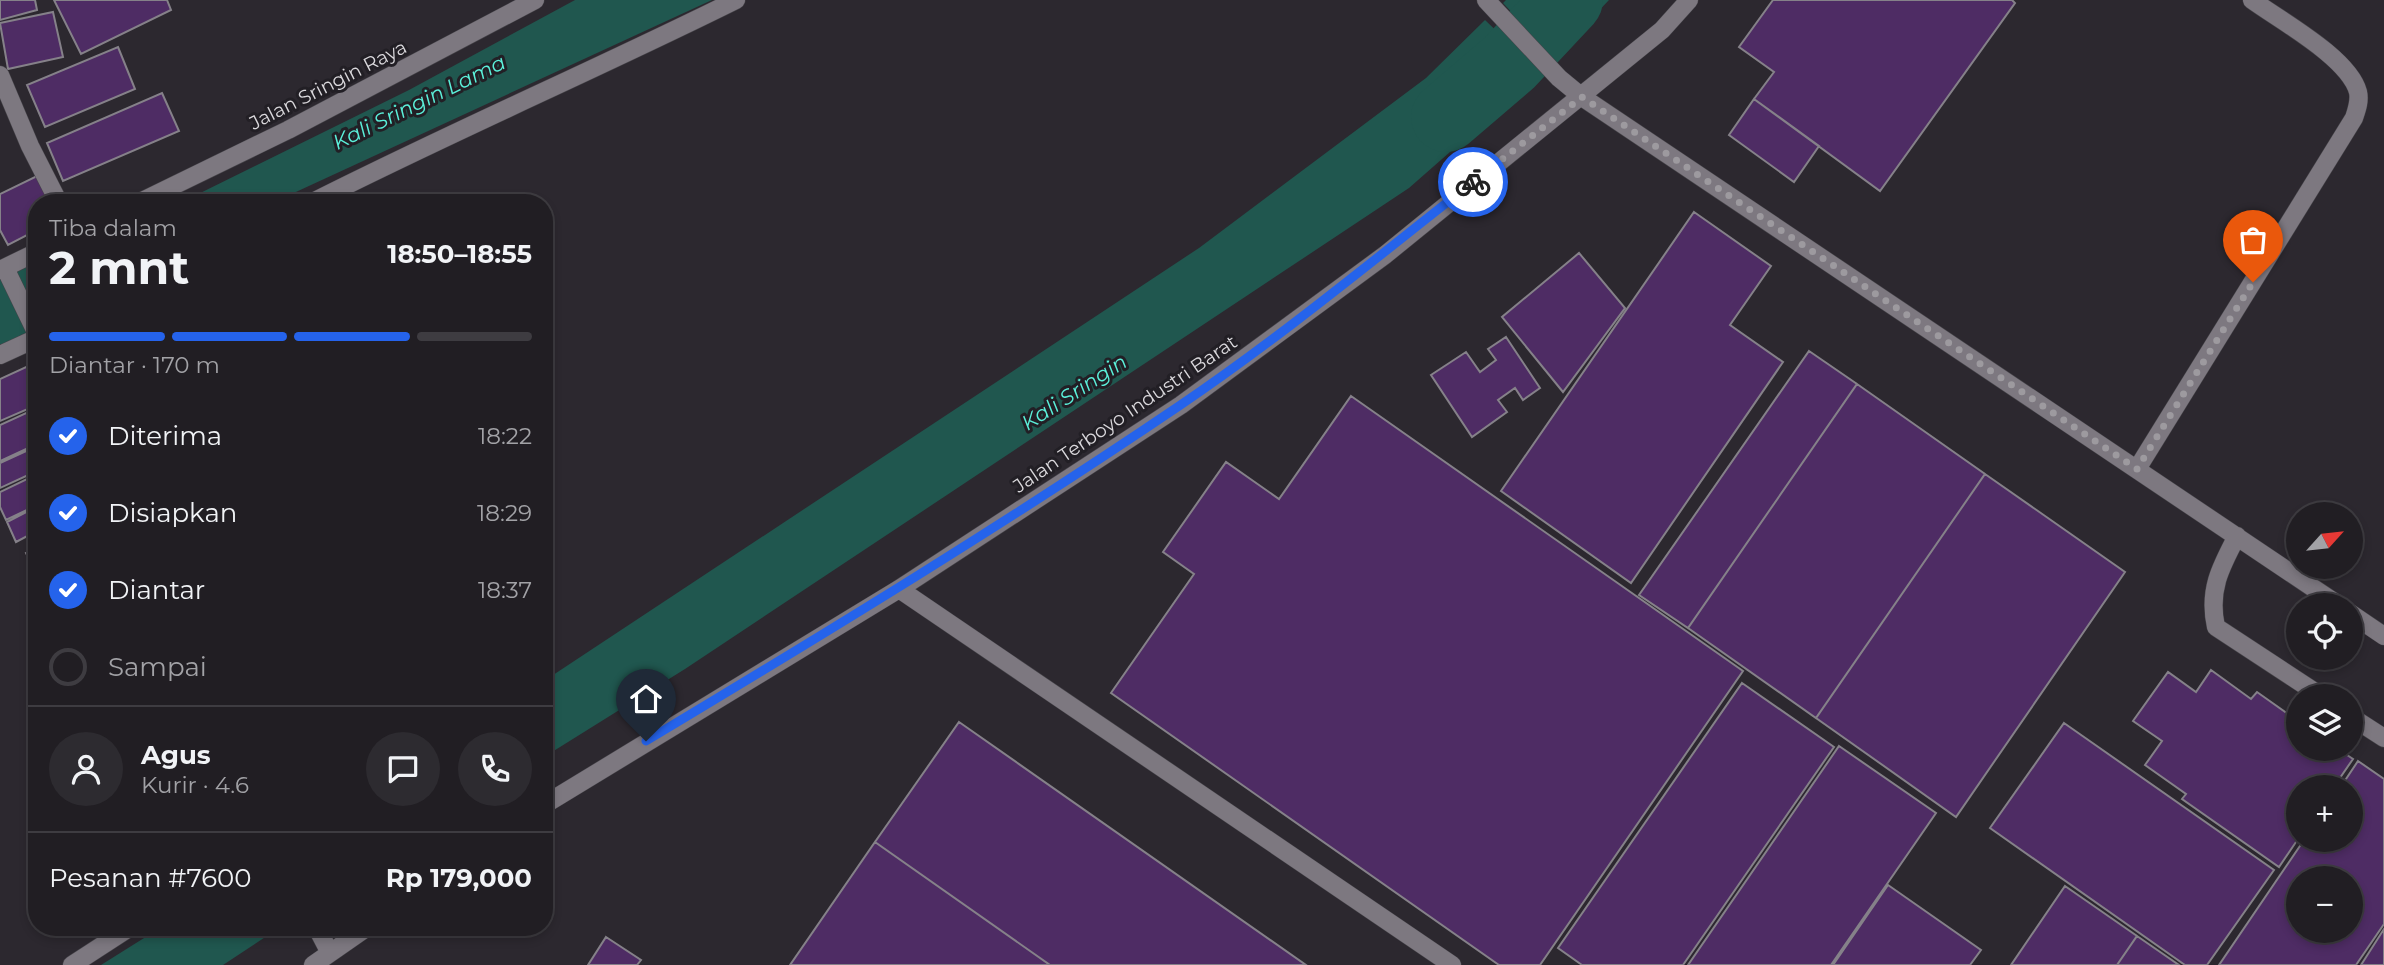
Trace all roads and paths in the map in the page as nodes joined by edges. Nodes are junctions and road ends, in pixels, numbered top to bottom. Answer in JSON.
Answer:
{"nodes":[{"id":1,"x":535,"y":0,"type":"edge"},
{"id":2,"x":736,"y":0,"type":"edge"},
{"id":3,"x":1689,"y":0,"type":"edge"},
{"id":4,"x":2252,"y":0,"type":"edge"},
{"id":5,"x":1493,"y":5,"type":"edge"},
{"id":6,"x":0,"y":75,"type":"edge"},
{"id":7,"x":1582,"y":97,"type":"junction"},
{"id":8,"x":55,"y":194,"type":"edge"},
{"id":9,"x":156,"y":194,"type":"edge"},
{"id":10,"x":329,"y":194,"type":"edge"},
{"id":11,"x":28,"y":257,"type":"edge"},
{"id":12,"x":4,"y":271,"type":"edge"},
{"id":13,"x":28,"y":319,"type":"edge"},
{"id":14,"x":28,"y":335,"type":"edge"},
{"id":15,"x":0,"y":355,"type":"edge"},
{"id":16,"x":2137,"y":469,"type":"junction"},
{"id":17,"x":2238,"y":536,"type":"junction"},
{"id":18,"x":899,"y":589,"type":"junction"},
{"id":19,"x":2321,"y":593,"type":"edge"},
{"id":20,"x":2363,"y":622,"type":"edge"},
{"id":21,"x":2384,"y":636,"type":"edge"},
{"id":22,"x":2303,"y":684,"type":"edge"},
{"id":23,"x":2363,"y":724,"type":"edge"},
{"id":24,"x":2384,"y":738,"type":"edge"},
{"id":25,"x":553,"y":800,"type":"edge"},
{"id":26,"x":117,"y":936,"type":"edge"},
{"id":27,"x":321,"y":936,"type":"edge"},
{"id":28,"x":354,"y":936,"type":"edge"},
{"id":29,"x":330,"y":953,"type":"junction"},
{"id":30,"x":72,"y":965,"type":"edge"},
{"id":31,"x":313,"y":965,"type":"edge"},
{"id":32,"x":1452,"y":965,"type":"edge"}],
"edges":[{"from":1,"to":9,"type":"street","name":"Jalan Sringin Raya"},
{"from":2,"to":10,"type":"street"},
{"from":3,"to":7,"type":"street","name":"Jalan Terboyo Industri Barat"},
{"from":4,"to":16,"type":"street"},
{"from":5,"to":7,"type":"street"},
{"from":6,"to":8,"type":"street"},
{"from":7,"to":16,"type":"street"},
{"from":7,"to":18,"type":"street","name":"Jalan Terboyo Industri Barat"},
{"from":11,"to":12,"type":"street"},
{"from":12,"to":13,"type":"street"},
{"from":14,"to":15,"type":"street"},
{"from":16,"to":17,"type":"street"},
{"from":17,"to":19,"type":"street"},
{"from":17,"to":22,"type":"street"},
{"from":18,"to":25,"type":"street","name":"Jalan Terboyo Industri Barat"},
{"from":18,"to":32,"type":"street"},
{"from":20,"to":21,"type":"street"},
{"from":23,"to":24,"type":"street"},
{"from":26,"to":30,"type":"street"},
{"from":27,"to":29,"type":"street"},
{"from":28,"to":29,"type":"street"},
{"from":29,"to":31,"type":"street"}]}
